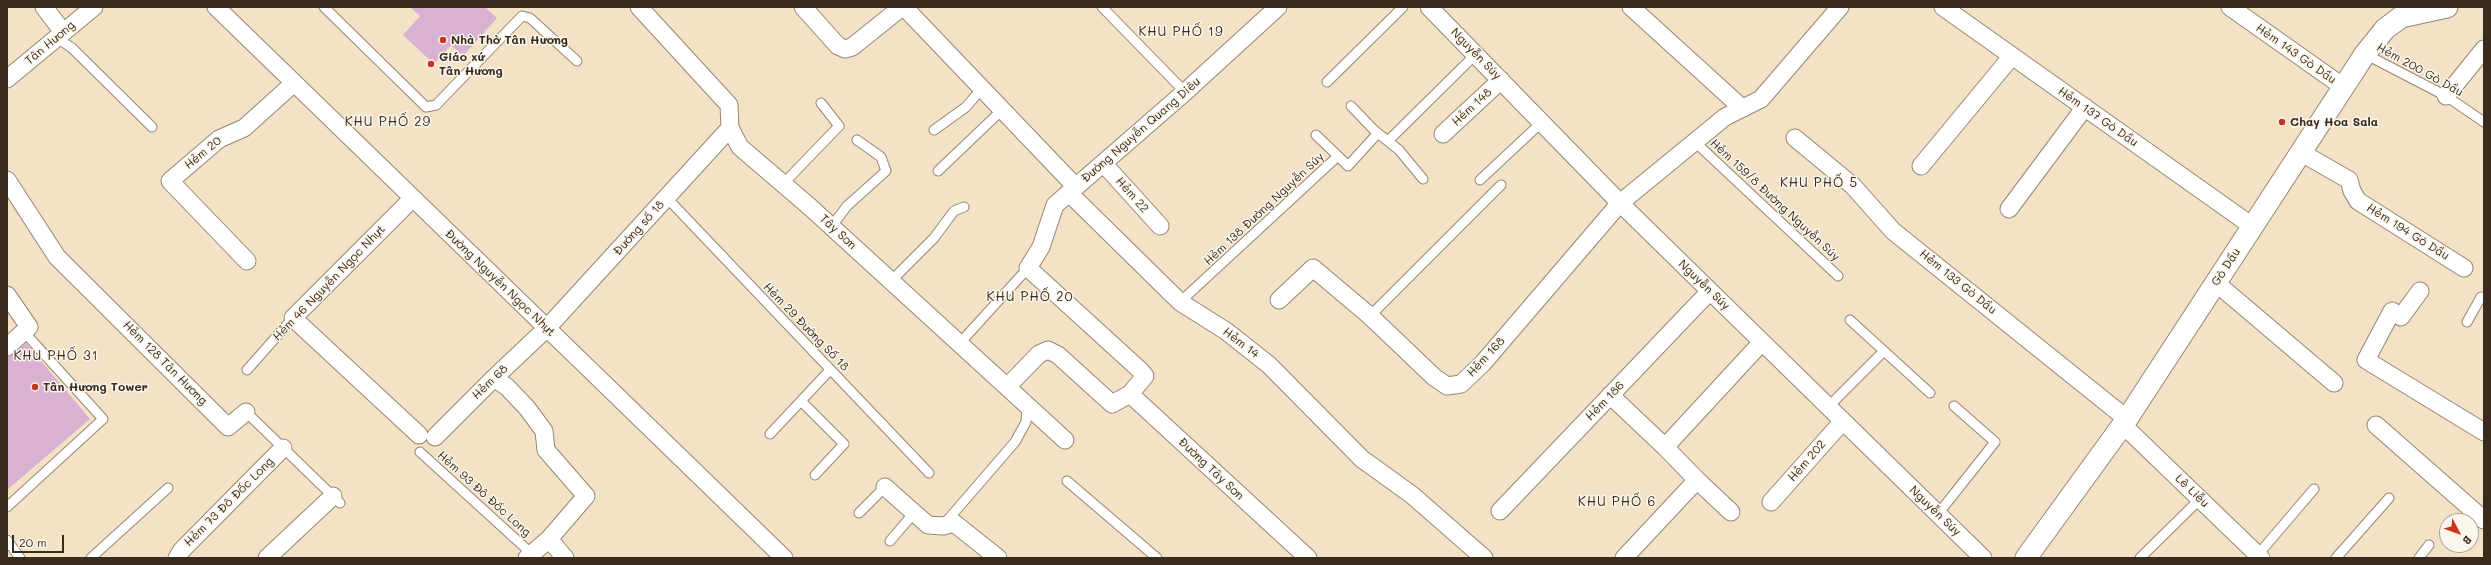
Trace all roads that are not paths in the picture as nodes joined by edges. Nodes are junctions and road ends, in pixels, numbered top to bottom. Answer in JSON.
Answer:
{"nodes":[{"id":1,"x":44,"y":7,"type":"edge"},
{"id":2,"x":94,"y":7,"type":"edge"},
{"id":3,"x":216,"y":7,"type":"edge"},
{"id":4,"x":324,"y":7,"type":"edge"},
{"id":5,"x":802,"y":7,"type":"edge"},
{"id":6,"x":1102,"y":7,"type":"edge"},
{"id":7,"x":1403,"y":7,"type":"edge"},
{"id":8,"x":1429,"y":7,"type":"edge"},
{"id":9,"x":1630,"y":7,"type":"edge"},
{"id":10,"x":1840,"y":7,"type":"edge"},
{"id":11,"x":1943,"y":7,"type":"edge"},
{"id":12,"x":2230,"y":7,"type":"edge"},
{"id":13,"x":2447,"y":7,"type":"edge"},
{"id":14,"x":641,"y":8,"type":"edge"},
{"id":15,"x":1274,"y":8,"type":"edge"},
{"id":16,"x":908,"y":9,"type":"edge"},
{"id":17,"x":2394,"y":12,"type":"edge"},
{"id":18,"x":60,"y":35,"type":"junction"},
{"id":19,"x":2484,"y":49,"type":"edge"},
{"id":20,"x":1476,"y":54,"type":"junction"},
{"id":21,"x":2365,"y":54,"type":"junction"},
{"id":22,"x":2012,"y":56,"type":"junction"},
{"id":23,"x":577,"y":61,"type":"dead end"},
{"id":24,"x":7,"y":79,"type":"edge"},
{"id":25,"x":1501,"y":80,"type":"junction"},
{"id":26,"x":1327,"y":82,"type":"dead end"},
{"id":27,"x":294,"y":83,"type":"junction"},
{"id":28,"x":2342,"y":86,"type":"junction"},
{"id":29,"x":983,"y":87,"type":"junction"},
{"id":30,"x":1185,"y":92,"type":"junction"},
{"id":31,"x":2446,"y":96,"type":"junction"},
{"id":32,"x":821,"y":103,"type":"dead end"},
{"id":33,"x":1351,"y":106,"type":"dead end"},
{"id":34,"x":2085,"y":107,"type":"junction"},
{"id":35,"x":1742,"y":108,"type":"junction"},
{"id":36,"x":1003,"y":109,"type":"junction"},
{"id":37,"x":1542,"y":122,"type":"junction"},
{"id":38,"x":2484,"y":122,"type":"edge"},
{"id":39,"x":152,"y":127,"type":"dead end"},
{"id":40,"x":730,"y":128,"type":"junction"},
{"id":41,"x":934,"y":130,"type":"dead end"},
{"id":42,"x":1378,"y":133,"type":"junction"},
{"id":43,"x":1316,"y":134,"type":"dead end"},
{"id":44,"x":1443,"y":134,"type":"dead end"},
{"id":45,"x":1795,"y":138,"type":"dead end"},
{"id":46,"x":857,"y":140,"type":"dead end"},
{"id":47,"x":1388,"y":141,"type":"junction"},
{"id":48,"x":1695,"y":142,"type":"junction"},
{"id":49,"x":2300,"y":152,"type":"junction"},
{"id":50,"x":1338,"y":156,"type":"junction"},
{"id":51,"x":1103,"y":163,"type":"junction"},
{"id":52,"x":1922,"y":166,"type":"dead end"},
{"id":53,"x":938,"y":171,"type":"dead end"},
{"id":54,"x":1423,"y":179,"type":"dead end"},
{"id":55,"x":7,"y":180,"type":"edge"},
{"id":56,"x":1480,"y":180,"type":"dead end"},
{"id":57,"x":783,"y":184,"type":"junction"},
{"id":58,"x":1500,"y":185,"type":"dead end"},
{"id":59,"x":1072,"y":190,"type":"junction"},
{"id":60,"x":413,"y":198,"type":"junction"},
{"id":61,"x":667,"y":198,"type":"junction"},
{"id":62,"x":1620,"y":203,"type":"junction"},
{"id":63,"x":964,"y":207,"type":"dead end"},
{"id":64,"x":2009,"y":209,"type":"dead end"},
{"id":65,"x":832,"y":226,"type":"junction"},
{"id":66,"x":1160,"y":226,"type":"dead end"},
{"id":67,"x":2252,"y":226,"type":"junction"},
{"id":68,"x":247,"y":261,"type":"dead end"},
{"id":69,"x":1028,"y":268,"type":"junction"},
{"id":70,"x":2464,"y":268,"type":"dead end"},
{"id":71,"x":1838,"y":276,"type":"dead end"},
{"id":72,"x":891,"y":281,"type":"junction"},
{"id":73,"x":2216,"y":282,"type":"junction"},
{"id":74,"x":1710,"y":291,"type":"junction"},
{"id":75,"x":2420,"y":291,"type":"dead end"},
{"id":76,"x":7,"y":296,"type":"edge"},
{"id":77,"x":2484,"y":297,"type":"edge"},
{"id":78,"x":1279,"y":300,"type":"dead end"},
{"id":79,"x":1180,"y":302,"type":"junction"},
{"id":80,"x":1370,"y":316,"type":"junction"},
{"id":81,"x":293,"y":318,"type":"junction"},
{"id":82,"x":1850,"y":320,"type":"dead end"},
{"id":83,"x":2467,"y":322,"type":"dead end"},
{"id":84,"x":547,"y":328,"type":"junction"},
{"id":85,"x":25,"y":333,"type":"junction"},
{"id":86,"x":1762,"y":342,"type":"junction"},
{"id":87,"x":960,"y":343,"type":"junction"},
{"id":88,"x":7,"y":347,"type":"edge"},
{"id":89,"x":1884,"y":350,"type":"junction"},
{"id":90,"x":247,"y":370,"type":"dead end"},
{"id":91,"x":830,"y":370,"type":"junction"},
{"id":92,"x":494,"y":378,"type":"junction"},
{"id":93,"x":2334,"y":383,"type":"dead end"},
{"id":94,"x":1007,"y":387,"type":"junction"},
{"id":95,"x":1130,"y":394,"type":"junction"},
{"id":96,"x":1930,"y":394,"type":"dead end"},
{"id":97,"x":1610,"y":395,"type":"junction"},
{"id":98,"x":801,"y":401,"type":"junction"},
{"id":99,"x":1027,"y":405,"type":"junction"},
{"id":100,"x":1954,"y":406,"type":"dead end"},
{"id":101,"x":1828,"y":407,"type":"junction"},
{"id":102,"x":246,"y":412,"type":"joint"},
{"id":103,"x":1843,"y":421,"type":"junction"},
{"id":104,"x":2125,"y":421,"type":"junction"},
{"id":105,"x":2376,"y":425,"type":"dead end"},
{"id":106,"x":2484,"y":432,"type":"edge"},
{"id":107,"x":770,"y":434,"type":"dead end"},
{"id":108,"x":1065,"y":440,"type":"dead end"},
{"id":109,"x":424,"y":441,"type":"junction"},
{"id":110,"x":1665,"y":447,"type":"junction"},
{"id":111,"x":283,"y":448,"type":"junction"},
{"id":112,"x":929,"y":473,"type":"dead end"},
{"id":113,"x":815,"y":475,"type":"dead end"},
{"id":114,"x":1697,"y":480,"type":"junction"},
{"id":115,"x":1067,"y":481,"type":"dead end"},
{"id":116,"x":885,"y":487,"type":"joint"},
{"id":117,"x":168,"y":488,"type":"dead end"},
{"id":118,"x":2314,"y":489,"type":"dead end"},
{"id":119,"x":2389,"y":498,"type":"dead end"},
{"id":120,"x":2200,"y":499,"type":"junction"},
{"id":121,"x":337,"y":500,"type":"joint"},
{"id":122,"x":1771,"y":502,"type":"dead end"},
{"id":123,"x":7,"y":507,"type":"edge"},
{"id":124,"x":1500,"y":511,"type":"dead end"},
{"id":125,"x":1731,"y":512,"type":"dead end"},
{"id":126,"x":859,"y":513,"type":"dead end"},
{"id":127,"x":914,"y":513,"type":"junction"},
{"id":128,"x":1938,"y":514,"type":"junction"},
{"id":129,"x":2484,"y":520,"type":"edge"},
{"id":130,"x":943,"y":526,"type":"junction"},
{"id":131,"x":549,"y":539,"type":"junction"},
{"id":132,"x":7,"y":540,"type":"edge"},
{"id":133,"x":890,"y":541,"type":"dead end"},
{"id":134,"x":2429,"y":545,"type":"dead end"},
{"id":135,"x":529,"y":556,"type":"edge"},
{"id":136,"x":2032,"y":556,"type":"edge"},
{"id":137,"x":2258,"y":557,"type":"edge"},
{"id":138,"x":20,"y":558,"type":"edge"},
{"id":139,"x":92,"y":558,"type":"edge"},
{"id":140,"x":177,"y":558,"type":"edge"},
{"id":141,"x":267,"y":558,"type":"edge"},
{"id":142,"x":565,"y":558,"type":"edge"},
{"id":143,"x":784,"y":558,"type":"edge"},
{"id":144,"x":998,"y":558,"type":"edge"},
{"id":145,"x":1157,"y":558,"type":"edge"},
{"id":146,"x":1308,"y":558,"type":"edge"},
{"id":147,"x":1484,"y":558,"type":"edge"},
{"id":148,"x":1624,"y":558,"type":"edge"},
{"id":149,"x":1983,"y":558,"type":"edge"},
{"id":150,"x":2140,"y":558,"type":"edge"},
{"id":151,"x":2336,"y":558,"type":"edge"},
{"id":152,"x":2419,"y":558,"type":"edge"}],
"edges":[{"from":1,"to":18,"type":"street"},
{"from":2,"to":18,"type":"street","name":"Tân Hương"},
{"from":3,"to":27,"type":"street","name":"Đường Nguyễn Ngọc Nhựt"},
{"from":4,"to":23,"type":"lane"},
{"from":5,"to":16,"type":"street"},
{"from":6,"to":30,"type":"lane"},
{"from":7,"to":26,"type":"lane"},
{"from":8,"to":20,"type":"street","name":"Nguyễn Súy"},
{"from":9,"to":35,"type":"street"},
{"from":10,"to":35,"type":"street"},
{"from":11,"to":22,"type":"street","name":"Hẻm 137 Gò Dầu"},
{"from":12,"to":28,"type":"street","name":"Hẻm 143 Gò Dầu"},
{"from":13,"to":17,"type":"street","name":"Gò Dầu"},
{"from":14,"to":40,"type":"street","name":"Tây Sơn"},
{"from":15,"to":30,"type":"street","name":"Đường Nguyễn Quang Diêu"},
{"from":16,"to":29,"type":"street","name":"Hẻm 14"},
{"from":17,"to":21,"type":"street","name":"Gò Dầu"},
{"from":18,"to":24,"type":"street","name":"Tân Hương"},
{"from":18,"to":39,"type":"lane"},
{"from":19,"to":31,"type":"street"},
{"from":20,"to":25,"type":"street","name":"Nguyễn Súy"},
{"from":20,"to":47,"type":"lane"},
{"from":21,"to":28,"type":"street","name":"Gò Dầu"},
{"from":21,"to":31,"type":"lane","name":"Hẻm 200 Gò Dầu"},
{"from":22,"to":34,"type":"street","name":"Hẻm 137 Gò Dầu"},
{"from":22,"to":52,"type":"street"},
{"from":25,"to":37,"type":"street","name":"Nguyễn Súy"},
{"from":25,"to":44,"type":"street","name":"Hẻm 148"},
{"from":27,"to":60,"type":"street","name":"Đường Nguyễn Ngọc Nhựt"},
{"from":27,"to":68,"type":"street","name":"Hẻm 20"},
{"from":28,"to":49,"type":"street","name":"Gò Dầu"},
{"from":29,"to":36,"type":"street","name":"Hẻm 14"},
{"from":29,"to":41,"type":"lane"},
{"from":30,"to":51,"type":"street","name":"Đường Nguyễn Quang Diêu"},
{"from":31,"to":38,"type":"lane","name":"Hẻm 200 Gò Dầu"},
{"from":32,"to":57,"type":"lane"},
{"from":33,"to":42,"type":"lane"},
{"from":34,"to":64,"type":"street"},
{"from":34,"to":67,"type":"street","name":"Hẻm 137 Gò Dầu"},
{"from":35,"to":48,"type":"street"},
{"from":36,"to":53,"type":"lane"},
{"from":36,"to":59,"type":"street","name":"Hẻm 14"},
{"from":37,"to":56,"type":"lane"},
{"from":37,"to":62,"type":"street","name":"Nguyễn Súy"},
{"from":40,"to":57,"type":"street","name":"Tây Sơn"},
{"from":40,"to":61,"type":"street","name":"Đường số 18"},
{"from":42,"to":47,"type":"lane"},
{"from":42,"to":50,"type":"lane","name":"Hẻm 138 Đường Nguyễn Súy"},
{"from":43,"to":50,"type":"lane"},
{"from":45,"to":104,"type":"street","name":"Hẻm 133 Gò Dầu"},
{"from":46,"to":65,"type":"lane"},
{"from":47,"to":54,"type":"lane"},
{"from":48,"to":62,"type":"street"},
{"from":48,"to":71,"type":"lane","name":"Hẻm 159/8 Đường Nguyễn Súy"},
{"from":49,"to":67,"type":"street","name":"Gò Dầu"},
{"from":49,"to":70,"type":"street","name":"Hẻm 194 Gò Dầu"},
{"from":50,"to":79,"type":"lane","name":"Hẻm 138 Đường Nguyễn Súy"},
{"from":51,"to":59,"type":"street","name":"Đường Nguyễn Quang Diêu"},
{"from":51,"to":66,"type":"street","name":"Hẻm 22"},
{"from":55,"to":102,"type":"street","name":"Hẻm 128 Tân Hương"},
{"from":57,"to":65,"type":"street","name":"Tây Sơn"},
{"from":58,"to":80,"type":"lane"},
{"from":59,"to":69,"type":"street","name":"Đường Nguyễn Quang Diêu"},
{"from":59,"to":79,"type":"street","name":"Hẻm 14"},
{"from":60,"to":81,"type":"street","name":"Hẻm 46 Nguyễn Ngọc Nhựt"},
{"from":60,"to":84,"type":"street","name":"Đường Nguyễn Ngọc Nhựt"},
{"from":61,"to":84,"type":"street","name":"Đường số 18"},
{"from":61,"to":91,"type":"lane","name":"Hẻm 29 Đường Số 18"},
{"from":62,"to":74,"type":"street","name":"Nguyễn Súy"},
{"from":62,"to":80,"type":"street","name":"Hẻm 168"},
{"from":63,"to":72,"type":"lane"},
{"from":65,"to":72,"type":"street","name":"Tây Sơn"},
{"from":67,"to":73,"type":"street","name":"Gò Dầu"},
{"from":69,"to":87,"type":"lane"},
{"from":69,"to":95,"type":"street"},
{"from":72,"to":87,"type":"street","name":"Tây Sơn"},
{"from":73,"to":93,"type":"street"},
{"from":73,"to":104,"type":"street","name":"Gò Dầu"},
{"from":74,"to":86,"type":"street","name":"Nguyễn Súy"},
{"from":74,"to":97,"type":"street","name":"Hẻm 186"},
{"from":75,"to":106,"type":"street"},
{"from":76,"to":85,"type":"street"},
{"from":77,"to":83,"type":"lane"},
{"from":78,"to":80,"type":"street","name":"Hẻm 168"},
{"from":79,"to":147,"type":"street","name":"Hẻm 14"},
{"from":81,"to":90,"type":"lane","name":"Hẻm 46 Nguyễn Ngọc Nhựt"},
{"from":81,"to":109,"type":"street"},
{"from":82,"to":89,"type":"lane"},
{"from":84,"to":92,"type":"street","name":"Hẻm 68"},
{"from":84,"to":143,"type":"street","name":"Đường Nguyễn Ngọc Nhựt"},
{"from":85,"to":88,"type":"street"},
{"from":85,"to":123,"type":"lane"},
{"from":86,"to":101,"type":"street","name":"Nguyễn Súy"},
{"from":86,"to":110,"type":"street"},
{"from":87,"to":94,"type":"street","name":"Tây Sơn"},
{"from":89,"to":96,"type":"lane"},
{"from":89,"to":101,"type":"lane"},
{"from":91,"to":98,"type":"lane"},
{"from":91,"to":112,"type":"lane","name":"Hẻm 29 Đường Số 18"},
{"from":92,"to":109,"type":"street","name":"Hẻm 68"},
{"from":92,"to":131,"type":"street"},
{"from":94,"to":95,"type":"street"},
{"from":94,"to":99,"type":"street","name":"Tây Sơn"},
{"from":95,"to":146,"type":"street","name":"Đường Tây Sơn"},
{"from":97,"to":110,"type":"street"},
{"from":97,"to":124,"type":"street","name":"Hẻm 186"},
{"from":98,"to":107,"type":"lane"},
{"from":98,"to":113,"type":"lane"},
{"from":99,"to":108,"type":"street","name":"Tây Sơn"},
{"from":99,"to":130,"type":"lane"},
{"from":100,"to":128,"type":"lane"},
{"from":101,"to":103,"type":"street","name":"Nguyễn Súy"},
{"from":102,"to":111,"type":"lane","name":"Hẻm 128 Tân Hương"},
{"from":103,"to":122,"type":"street","name":"Hẻm 202"},
{"from":103,"to":128,"type":"street","name":"Nguyễn Súy"},
{"from":104,"to":120,"type":"street","name":"Lê Liễu"},
{"from":104,"to":136,"type":"street","name":"Gò Dầu"},
{"from":105,"to":129,"type":"street"},
{"from":109,"to":135,"type":"lane","name":"Hẻm 93 Đô Đốc Long"},
{"from":110,"to":114,"type":"street"},
{"from":111,"to":121,"type":"lane","name":"Hẻm 128 Tân Hương"},
{"from":111,"to":140,"type":"street","name":"Hẻm 73 Đô Đốc Long"},
{"from":114,"to":125,"type":"street"},
{"from":114,"to":148,"type":"street"},
{"from":115,"to":145,"type":"lane"},
{"from":116,"to":126,"type":"lane"},
{"from":116,"to":127,"type":"street"},
{"from":117,"to":139,"type":"lane"},
{"from":118,"to":137,"type":"lane"},
{"from":119,"to":151,"type":"lane"},
{"from":120,"to":137,"type":"street","name":"Lê Liễu"},
{"from":120,"to":150,"type":"lane"},
{"from":121,"to":141,"type":"street"},
{"from":127,"to":130,"type":"street"},
{"from":127,"to":133,"type":"lane"},
{"from":128,"to":149,"type":"street","name":"Nguyễn Súy"},
{"from":130,"to":144,"type":"street"},
{"from":131,"to":135,"type":"street"},
{"from":131,"to":142,"type":"street"},
{"from":132,"to":138,"type":"lane"},
{"from":134,"to":152,"type":"lane"}]}
